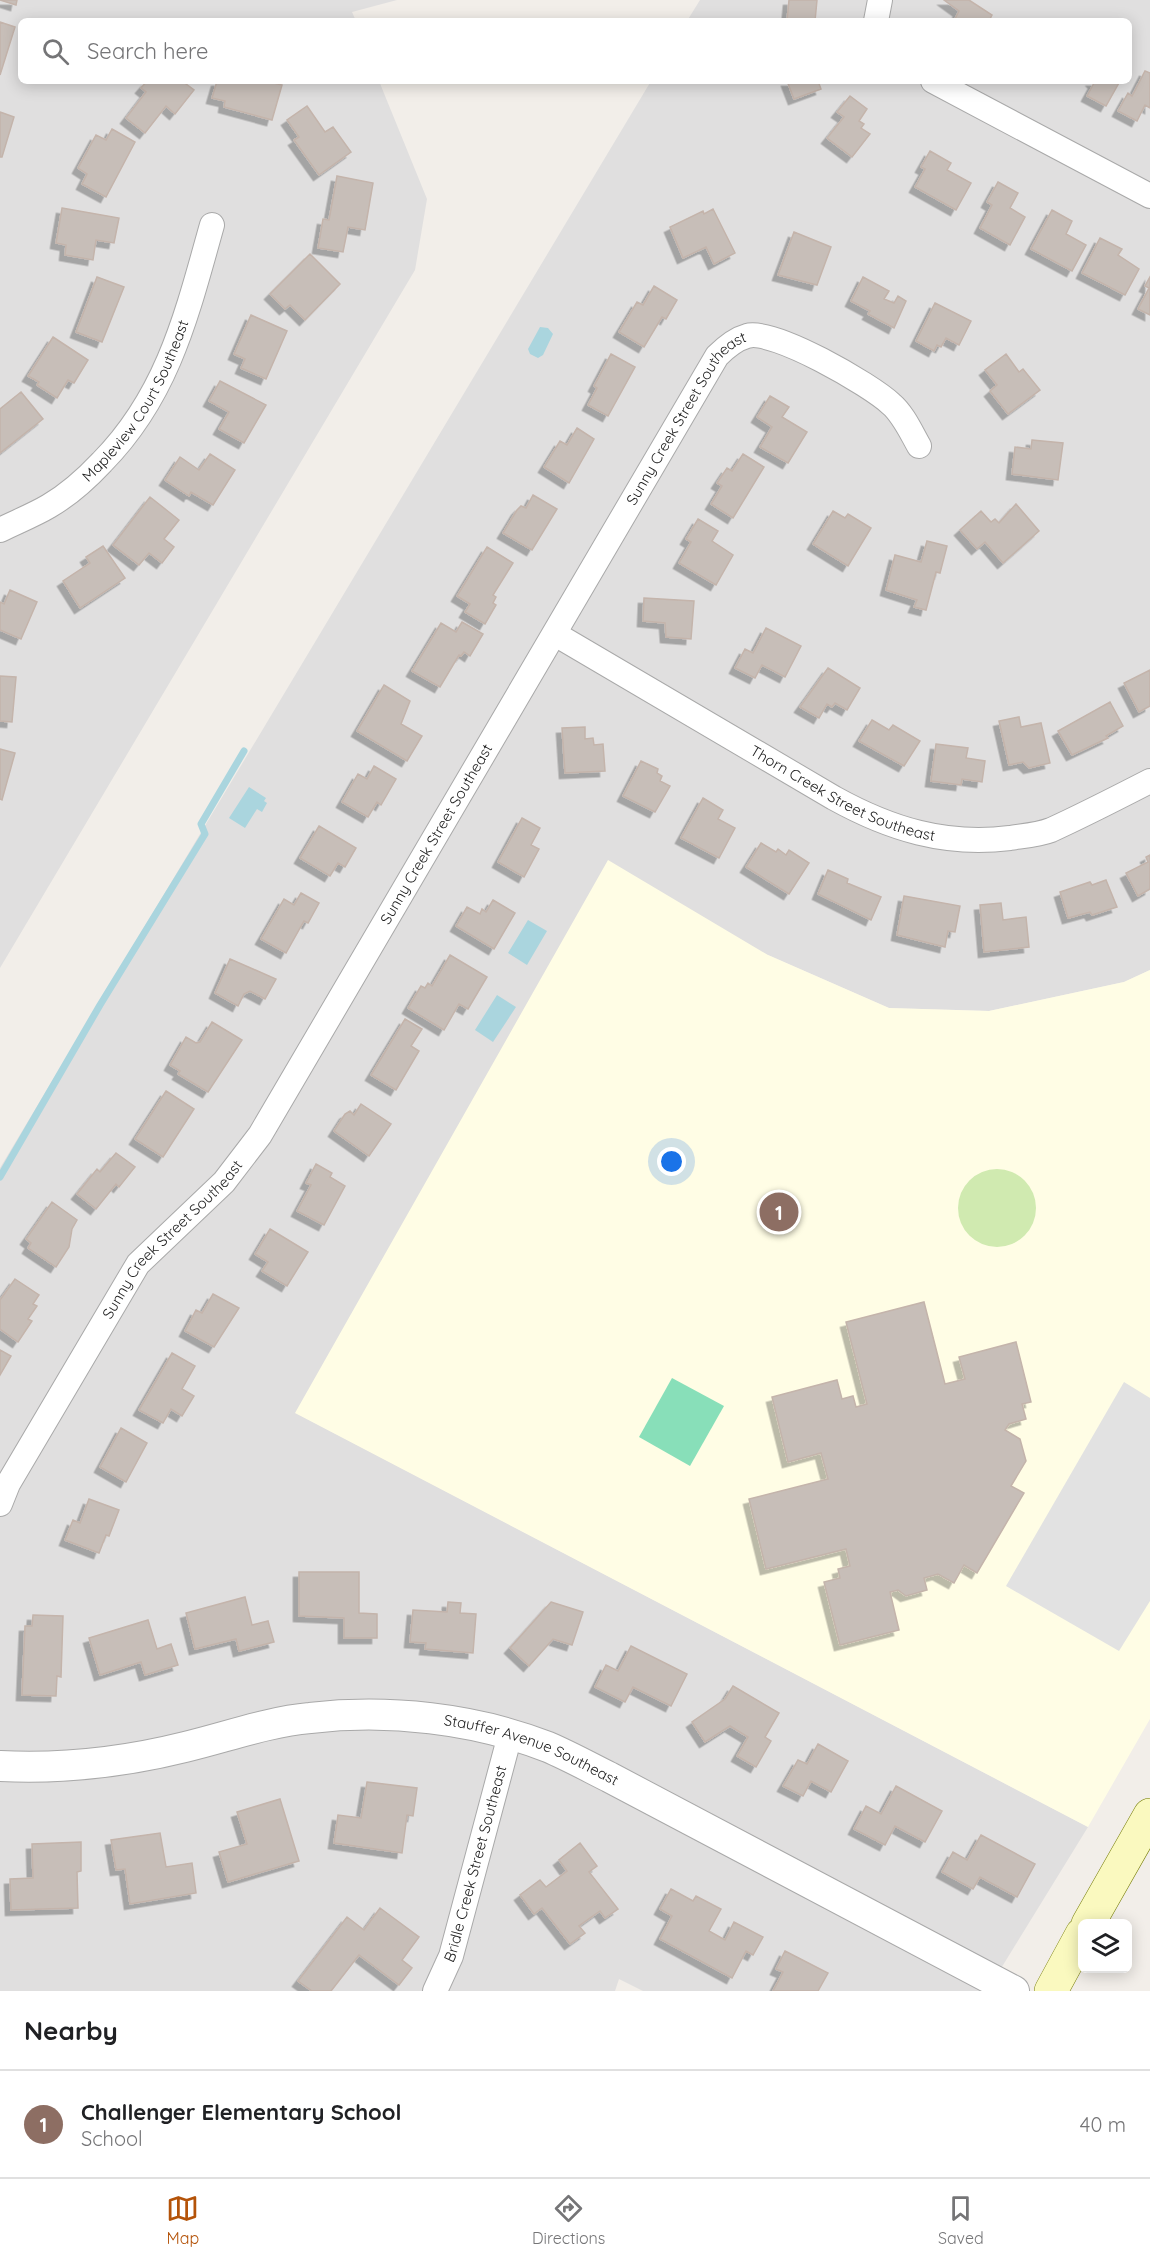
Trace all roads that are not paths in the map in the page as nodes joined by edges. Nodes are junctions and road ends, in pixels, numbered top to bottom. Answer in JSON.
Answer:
{"nodes":[{"id":1,"x":880,"y":0,"type":"edge"},
{"id":2,"x":877,"y":18,"type":"edge"},
{"id":3,"x":939,"y":84,"type":"edge"},
{"id":4,"x":1150,"y":196,"type":"edge"},
{"id":5,"x":212,"y":225,"type":"dead end"},
{"id":6,"x":919,"y":446,"type":"dead end"},
{"id":7,"x":0,"y":530,"type":"edge"},
{"id":8,"x":555,"y":634,"type":"junction"},
{"id":9,"x":1150,"y":781,"type":"edge"},
{"id":10,"x":0,"y":1503,"type":"edge"},
{"id":11,"x":510,"y":1735,"type":"junction"},
{"id":12,"x":0,"y":1766,"type":"edge"},
{"id":13,"x":1150,"y":1815,"type":"edge"},
{"id":14,"x":1091,"y":1919,"type":"edge"},
{"id":15,"x":1078,"y":1943,"type":"edge"},
{"id":16,"x":435,"y":1991,"type":"edge"},
{"id":17,"x":1014,"y":1991,"type":"edge"},
{"id":18,"x":1051,"y":1991,"type":"edge"}],
"edges":[{"from":1,"to":2,"type":"street"},
{"from":3,"to":4,"type":"street"},
{"from":5,"to":7,"type":"street","name":"Mapleview Court Southeast"},
{"from":6,"to":8,"type":"street","name":"Sunny Creek Street Southeast"},
{"from":8,"to":9,"type":"street","name":"Thorn Creek Street Southeast"},
{"from":8,"to":10,"type":"street","name":"Sunny Creek Street Southeast"},
{"from":11,"to":12,"type":"street","name":"Stauffer Avenue Southeast"},
{"from":11,"to":16,"type":"street","name":"Bridle Creek Street Southeast"},
{"from":11,"to":17,"type":"street","name":"Stauffer Avenue Southeast"},
{"from":13,"to":14,"type":"main road"},
{"from":15,"to":18,"type":"main road"}]}
